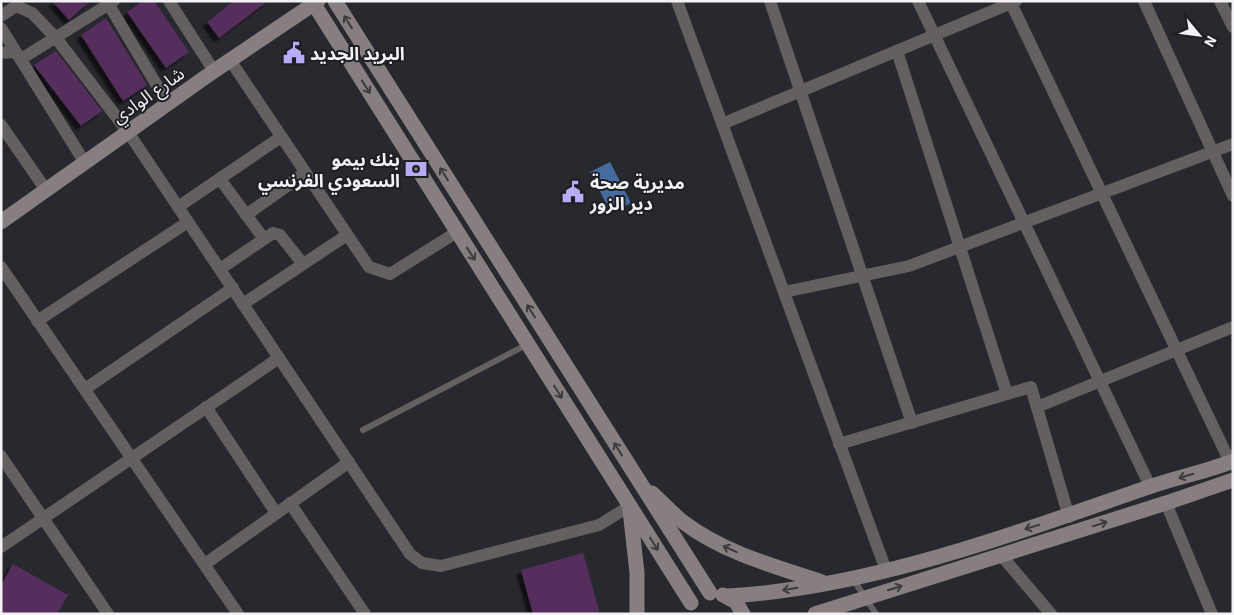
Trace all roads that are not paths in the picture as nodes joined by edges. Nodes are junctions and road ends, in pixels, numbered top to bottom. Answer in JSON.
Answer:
{"nodes":[{"id":1,"x":169,"y":1,"type":"edge"},
{"id":2,"x":336,"y":1,"type":"edge"},
{"id":3,"x":677,"y":1,"type":"edge"},
{"id":4,"x":770,"y":1,"type":"edge"},
{"id":5,"x":918,"y":1,"type":"edge"},
{"id":6,"x":1144,"y":1,"type":"edge"},
{"id":7,"x":1220,"y":1,"type":"edge"},
{"id":8,"x":314,"y":2,"type":"edge"},
{"id":9,"x":1013,"y":2,"type":"edge"},
{"id":10,"x":112,"y":3,"type":"edge"},
{"id":11,"x":1,"y":16,"type":"edge"},
{"id":12,"x":1233,"y":27,"type":"edge"},
{"id":13,"x":1,"y":28,"type":"edge"},
{"id":14,"x":934,"y":35,"type":"junction"},
{"id":15,"x":56,"y":38,"type":"junction"},
{"id":16,"x":897,"y":51,"type":"junction"},
{"id":17,"x":1,"y":53,"type":"edge"},
{"id":18,"x":18,"y":55,"type":"junction"},
{"id":19,"x":230,"y":60,"type":"junction"},
{"id":20,"x":214,"y":71,"type":"junction"},
{"id":21,"x":801,"y":91,"type":"junction"},
{"id":22,"x":168,"y":104,"type":"junction"},
{"id":23,"x":722,"y":124,"type":"junction"},
{"id":24,"x":1,"y":125,"type":"edge"},
{"id":25,"x":128,"y":132,"type":"junction"},
{"id":26,"x":281,"y":137,"type":"junction"},
{"id":27,"x":1233,"y":144,"type":"edge"},
{"id":28,"x":1212,"y":151,"type":"junction"},
{"id":29,"x":85,"y":163,"type":"junction"},
{"id":30,"x":305,"y":173,"type":"junction"},
{"id":31,"x":220,"y":179,"type":"junction"},
{"id":32,"x":46,"y":190,"type":"junction"},
{"id":33,"x":1102,"y":194,"type":"junction"},
{"id":34,"x":1233,"y":196,"type":"edge"},
{"id":35,"x":178,"y":207,"type":"junction"},
{"id":36,"x":246,"y":215,"type":"junction"},
{"id":37,"x":1,"y":222,"type":"edge"},
{"id":38,"x":188,"y":222,"type":"junction"},
{"id":39,"x":1024,"y":223,"type":"junction"},
{"id":40,"x":457,"y":232,"type":"junction"},
{"id":41,"x":347,"y":235,"type":"junction"},
{"id":42,"x":264,"y":239,"type":"junction"},
{"id":43,"x":960,"y":247,"type":"junction"},
{"id":44,"x":303,"y":264,"type":"junction"},
{"id":45,"x":1,"y":268,"type":"edge"},
{"id":46,"x":220,"y":269,"type":"junction"},
{"id":47,"x":863,"y":277,"type":"junction"},
{"id":48,"x":232,"y":288,"type":"junction"},
{"id":49,"x":784,"y":292,"type":"junction"},
{"id":50,"x":243,"y":304,"type":"junction"},
{"id":51,"x":37,"y":321,"type":"junction"},
{"id":52,"x":1233,"y":328,"type":"edge"},
{"id":53,"x":528,"y":344,"type":"junction"},
{"id":54,"x":1176,"y":351,"type":"junction"},
{"id":55,"x":279,"y":358,"type":"junction"},
{"id":56,"x":1100,"y":382,"type":"junction"},
{"id":57,"x":85,"y":389,"type":"junction"},
{"id":58,"x":1006,"y":394,"type":"junction"},
{"id":59,"x":206,"y":407,"type":"junction"},
{"id":60,"x":1037,"y":407,"type":"junction"},
{"id":61,"x":912,"y":422,"type":"junction"},
{"id":62,"x":363,"y":430,"type":"dead end"},
{"id":63,"x":839,"y":444,"type":"junction"},
{"id":64,"x":1,"y":456,"type":"edge"},
{"id":65,"x":132,"y":458,"type":"junction"},
{"id":66,"x":349,"y":462,"type":"junction"},
{"id":67,"x":1231,"y":462,"type":"edge"},
{"id":68,"x":635,"y":476,"type":"junction"},
{"id":69,"x":1233,"y":480,"type":"edge"},
{"id":70,"x":1150,"y":486,"type":"junction"},
{"id":71,"x":290,"y":503,"type":"junction"},
{"id":72,"x":1166,"y":504,"type":"junction"},
{"id":73,"x":630,"y":506,"type":"junction"},
{"id":74,"x":276,"y":513,"type":"junction"},
{"id":75,"x":1069,"y":516,"type":"junction"},
{"id":76,"x":44,"y":519,"type":"junction"},
{"id":77,"x":1,"y":547,"type":"edge"},
{"id":78,"x":1001,"y":555,"type":"junction"},
{"id":79,"x":204,"y":564,"type":"junction"},
{"id":80,"x":886,"y":570,"type":"junction"},
{"id":81,"x":852,"y":578,"type":"junction"},
{"id":82,"x":826,"y":583,"type":"junction"},
{"id":83,"x":710,"y":593,"type":"junction"},
{"id":84,"x":728,"y":596,"type":"junction"},
{"id":85,"x":866,"y":597,"type":"junction"},
{"id":86,"x":687,"y":608,"type":"edge"},
{"id":87,"x":108,"y":614,"type":"edge"},
{"id":88,"x":238,"y":614,"type":"edge"},
{"id":89,"x":365,"y":614,"type":"edge"},
{"id":90,"x":637,"y":614,"type":"edge"},
{"id":91,"x":743,"y":614,"type":"edge"},
{"id":92,"x":815,"y":614,"type":"edge"},
{"id":93,"x":876,"y":614,"type":"edge"},
{"id":94,"x":1051,"y":614,"type":"edge"},
{"id":95,"x":1212,"y":614,"type":"edge"}],
"edges":[{"from":1,"to":20,"type":"street"},
{"from":68,"to":2,"type":"main road","one_way":true},
{"from":3,"to":23,"type":"street"},
{"from":4,"to":21,"type":"street"},
{"from":5,"to":14,"type":"street"},
{"from":6,"to":28,"type":"street"},
{"from":7,"to":12,"type":"street"},
{"from":8,"to":19,"type":"main road","name":"شارع الوادي"},
{"from":8,"to":40,"type":"main road","one_way":true},
{"from":9,"to":14,"type":"street"},
{"from":9,"to":33,"type":"street"},
{"from":10,"to":15,"type":"street"},
{"from":10,"to":22,"type":"street"},
{"from":11,"to":15,"type":"street"},
{"from":13,"to":18,"type":"street"},
{"from":14,"to":16,"type":"street"},
{"from":14,"to":39,"type":"street"},
{"from":15,"to":18,"type":"street"},
{"from":15,"to":25,"type":"street"},
{"from":16,"to":21,"type":"street"},
{"from":16,"to":43,"type":"street"},
{"from":17,"to":18,"type":"street"},
{"from":18,"to":29,"type":"street"},
{"from":19,"to":20,"type":"main road","name":"شارع الوادي"},
{"from":19,"to":26,"type":"street"},
{"from":20,"to":22,"type":"main road","name":"شارع الوادي"},
{"from":21,"to":23,"type":"street"},
{"from":21,"to":47,"type":"street"},
{"from":22,"to":25,"type":"main road","name":"شارع الوادي"},
{"from":23,"to":49,"type":"street"},
{"from":24,"to":32,"type":"street"},
{"from":25,"to":29,"type":"main road","name":"شارع الوادي"},
{"from":25,"to":35,"type":"street"},
{"from":26,"to":30,"type":"street"},
{"from":26,"to":31,"type":"street"},
{"from":27,"to":28,"type":"street"},
{"from":28,"to":33,"type":"street"},
{"from":28,"to":34,"type":"street"},
{"from":29,"to":32,"type":"main road","name":"شارع الوادي"},
{"from":30,"to":36,"type":"street"},
{"from":30,"to":41,"type":"street"},
{"from":31,"to":35,"type":"street"},
{"from":31,"to":36,"type":"street"},
{"from":32,"to":37,"type":"main road","name":"شارع الوادي"},
{"from":33,"to":39,"type":"street"},
{"from":33,"to":54,"type":"street"},
{"from":35,"to":38,"type":"street"},
{"from":36,"to":42,"type":"street"},
{"from":38,"to":46,"type":"street"},
{"from":38,"to":51,"type":"street"},
{"from":39,"to":43,"type":"street"},
{"from":39,"to":56,"type":"street"},
{"from":40,"to":41,"type":"street"},
{"from":40,"to":53,"type":"main road","one_way":true},
{"from":41,"to":44,"type":"street"},
{"from":42,"to":44,"type":"street"},
{"from":42,"to":46,"type":"street"},
{"from":43,"to":47,"type":"street"},
{"from":43,"to":58,"type":"street"},
{"from":44,"to":50,"type":"street"},
{"from":45,"to":51,"type":"street"},
{"from":46,"to":48,"type":"street"},
{"from":47,"to":49,"type":"street"},
{"from":47,"to":61,"type":"street"},
{"from":48,"to":50,"type":"street"},
{"from":48,"to":57,"type":"street"},
{"from":49,"to":63,"type":"street"},
{"from":50,"to":55,"type":"street"},
{"from":51,"to":57,"type":"street"},
{"from":52,"to":54,"type":"street"},
{"from":53,"to":62,"type":"lane"},
{"from":53,"to":73,"type":"main road","one_way":true},
{"from":54,"to":56,"type":"street"},
{"from":54,"to":67,"type":"street"},
{"from":55,"to":59,"type":"street"},
{"from":55,"to":66,"type":"street"},
{"from":56,"to":60,"type":"street"},
{"from":56,"to":70,"type":"street"},
{"from":57,"to":65,"type":"street"},
{"from":58,"to":60,"type":"street"},
{"from":58,"to":61,"type":"street"},
{"from":59,"to":65,"type":"street"},
{"from":59,"to":74,"type":"street"},
{"from":60,"to":75,"type":"street"},
{"from":61,"to":63,"type":"street"},
{"from":63,"to":80,"type":"street"},
{"from":64,"to":76,"type":"street"},
{"from":65,"to":76,"type":"street"},
{"from":65,"to":79,"type":"street"},
{"from":66,"to":71,"type":"street"},
{"from":66,"to":73,"type":"street"},
{"from":67,"to":70,"type":"main road","one_way":true},
{"from":82,"to":68,"type":"main road","one_way":true},
{"from":68,"to":83,"type":"main road"},
{"from":69,"to":72,"type":"main road"},
{"from":70,"to":75,"type":"main road"},
{"from":71,"to":74,"type":"street"},
{"from":71,"to":89,"type":"street"},
{"from":78,"to":72,"type":"main road","one_way":true},
{"from":72,"to":95,"type":"street"},
{"from":73,"to":86,"type":"main road","one_way":true},
{"from":73,"to":90,"type":"main road"},
{"from":74,"to":79,"type":"street"},
{"from":75,"to":80,"type":"main road","one_way":true},
{"from":76,"to":77,"type":"street"},
{"from":76,"to":87,"type":"street"},
{"from":85,"to":78,"type":"main road","one_way":true},
{"from":78,"to":94,"type":"street"},
{"from":79,"to":88,"type":"street"},
{"from":80,"to":81,"type":"main road"},
{"from":81,"to":82,"type":"main road"},
{"from":81,"to":85,"type":"lane"},
{"from":82,"to":84,"type":"main road","one_way":true},
{"from":83,"to":84,"type":"main road"},
{"from":83,"to":86,"type":"main road"},
{"from":84,"to":91,"type":"main road"},
{"from":85,"to":92,"type":"main road"},
{"from":85,"to":93,"type":"lane"}]}
